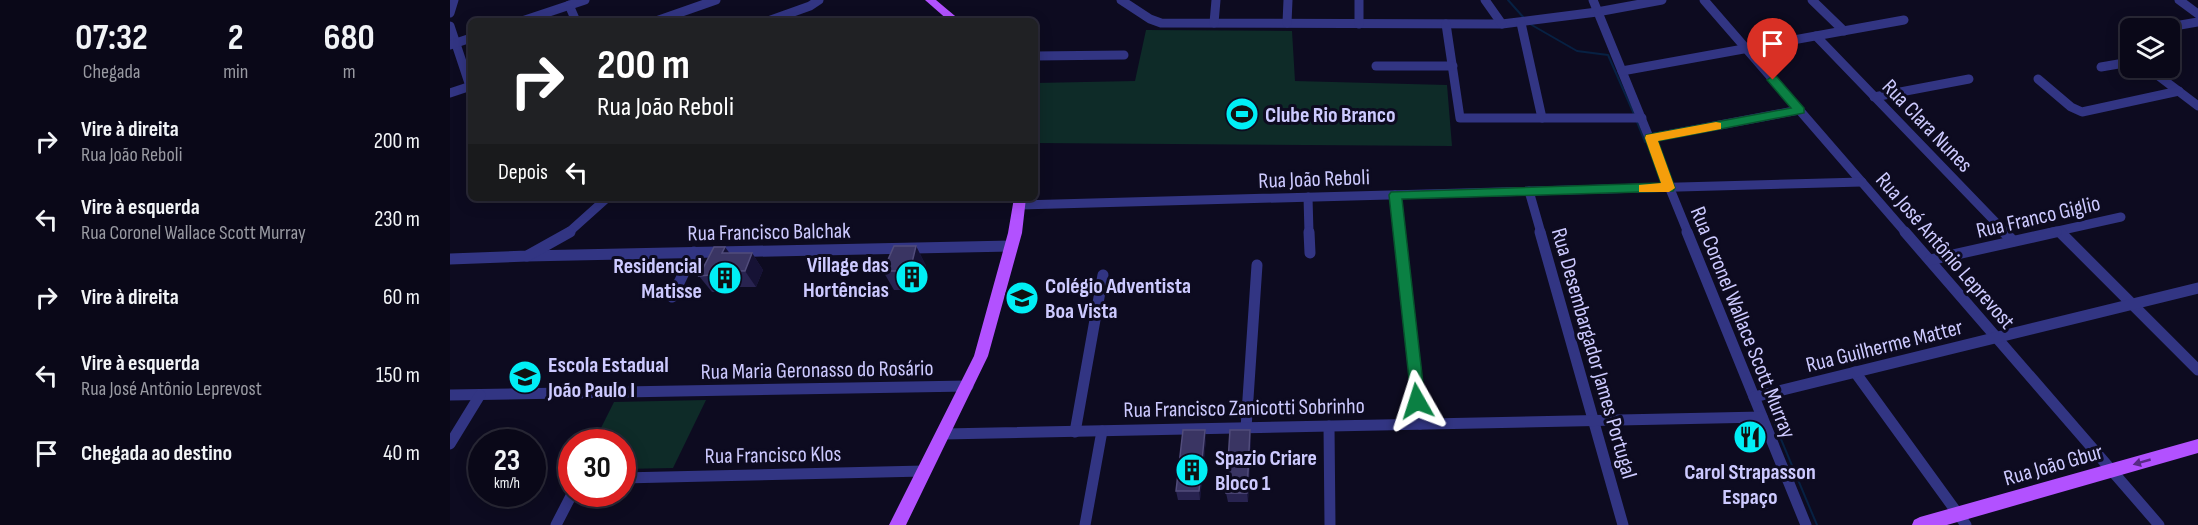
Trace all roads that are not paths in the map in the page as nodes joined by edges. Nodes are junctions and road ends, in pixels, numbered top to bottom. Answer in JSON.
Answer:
{"nodes":[{"id":1,"x":454,"y":0,"type":"edge"},
{"id":2,"x":585,"y":0,"type":"edge"},
{"id":3,"x":716,"y":0,"type":"edge"},
{"id":4,"x":819,"y":0,"type":"edge"},
{"id":5,"x":930,"y":0,"type":"edge"},
{"id":6,"x":1121,"y":0,"type":"edge"},
{"id":7,"x":1216,"y":0,"type":"edge"},
{"id":8,"x":1288,"y":0,"type":"edge"},
{"id":9,"x":1359,"y":0,"type":"edge"},
{"id":10,"x":1485,"y":0,"type":"edge"},
{"id":11,"x":1593,"y":0,"type":"edge"},
{"id":12,"x":1662,"y":0,"type":"edge"},
{"id":13,"x":1704,"y":0,"type":"edge"},
{"id":14,"x":1812,"y":0,"type":"edge"},
{"id":15,"x":2179,"y":0,"type":"edge"},
{"id":16,"x":693,"y":4,"type":"edge"},
{"id":17,"x":569,"y":5,"type":"junction"},
{"id":18,"x":1597,"y":12,"type":"junction"},
{"id":19,"x":450,"y":13,"type":"edge"},
{"id":20,"x":2198,"y":14,"type":"edge"},
{"id":21,"x":531,"y":18,"type":"edge"},
{"id":22,"x":575,"y":18,"type":"edge"},
{"id":23,"x":663,"y":18,"type":"edge"},
{"id":24,"x":776,"y":18,"type":"edge"},
{"id":25,"x":952,"y":18,"type":"edge"},
{"id":26,"x":1904,"y":20,"type":"dead end"},
{"id":27,"x":1525,"y":22,"type":"junction"},
{"id":28,"x":2198,"y":22,"type":"edge"},
{"id":29,"x":1214,"y":23,"type":"junction"},
{"id":30,"x":1287,"y":23,"type":"junction"},
{"id":31,"x":1359,"y":24,"type":"junction"},
{"id":32,"x":1446,"y":24,"type":"junction"},
{"id":33,"x":1502,"y":24,"type":"junction"},
{"id":34,"x":2180,"y":25,"type":"edge"},
{"id":35,"x":450,"y":26,"type":"edge"},
{"id":36,"x":1844,"y":31,"type":"junction"},
{"id":37,"x":1816,"y":36,"type":"junction"},
{"id":38,"x":468,"y":39,"type":"edge"},
{"id":39,"x":453,"y":44,"type":"edge"},
{"id":40,"x":1746,"y":49,"type":"junction"},
{"id":41,"x":1124,"y":55,"type":"dead end"},
{"id":42,"x":1038,"y":56,"type":"edge"},
{"id":43,"x":2120,"y":64,"type":"edge"},
{"id":44,"x":1376,"y":66,"type":"dead end"},
{"id":45,"x":1453,"y":66,"type":"junction"},
{"id":46,"x":2101,"y":67,"type":"dead end"},
{"id":47,"x":1622,"y":71,"type":"junction"},
{"id":48,"x":2161,"y":78,"type":"edge"},
{"id":49,"x":1969,"y":79,"type":"dead end"},
{"id":50,"x":2038,"y":80,"type":"dead end"},
{"id":51,"x":468,"y":81,"type":"edge"},
{"id":52,"x":468,"y":87,"type":"edge"},
{"id":53,"x":2179,"y":91,"type":"junction"},
{"id":54,"x":450,"y":93,"type":"edge"},
{"id":55,"x":1874,"y":97,"type":"junction"},
{"id":56,"x":2198,"y":106,"type":"edge"},
{"id":57,"x":1799,"y":110,"type":"junction"},
{"id":58,"x":1542,"y":118,"type":"junction"},
{"id":59,"x":1642,"y":118,"type":"junction"},
{"id":60,"x":1651,"y":138,"type":"junction"},
{"id":61,"x":1862,"y":182,"type":"junction"},
{"id":62,"x":1669,"y":188,"type":"junction"},
{"id":63,"x":1530,"y":191,"type":"junction"},
{"id":64,"x":1395,"y":195,"type":"junction"},
{"id":65,"x":1308,"y":197,"type":"junction"},
{"id":66,"x":604,"y":201,"type":"edge"},
{"id":67,"x":1020,"y":201,"type":"edge"},
{"id":68,"x":1038,"y":201,"type":"edge"},
{"id":69,"x":2121,"y":217,"type":"dead end"},
{"id":70,"x":2059,"y":231,"type":"junction"},
{"id":71,"x":2013,"y":242,"type":"junction"},
{"id":72,"x":1011,"y":246,"type":"junction"},
{"id":73,"x":694,"y":252,"type":"junction"},
{"id":74,"x":1310,"y":253,"type":"dead end"},
{"id":75,"x":527,"y":256,"type":"junction"},
{"id":76,"x":450,"y":259,"type":"edge"},
{"id":77,"x":1930,"y":261,"type":"junction"},
{"id":78,"x":1257,"y":265,"type":"dead end"},
{"id":79,"x":1103,"y":274,"type":"dead end"},
{"id":80,"x":2198,"y":288,"type":"edge"},
{"id":81,"x":672,"y":297,"type":"dead end"},
{"id":82,"x":2132,"y":304,"type":"junction"},
{"id":83,"x":1996,"y":337,"type":"junction"},
{"id":84,"x":2198,"y":370,"type":"edge"},
{"id":85,"x":1855,"y":372,"type":"junction"},
{"id":86,"x":968,"y":386,"type":"junction"},
{"id":87,"x":450,"y":395,"type":"edge"},
{"id":88,"x":480,"y":395,"type":"junction"},
{"id":89,"x":1754,"y":397,"type":"junction"},
{"id":90,"x":1762,"y":417,"type":"junction"},
{"id":91,"x":1594,"y":421,"type":"junction"},
{"id":92,"x":1420,"y":424,"type":"junction"},
{"id":93,"x":1329,"y":426,"type":"junction"},
{"id":94,"x":1246,"y":428,"type":"junction"},
{"id":95,"x":1102,"y":431,"type":"junction"},
{"id":96,"x":1075,"y":432,"type":"junction"},
{"id":97,"x":944,"y":434,"type":"junction"},
{"id":98,"x":450,"y":444,"type":"edge"},
{"id":99,"x":2198,"y":446,"type":"edge"},
{"id":100,"x":924,"y":471,"type":"junction"},
{"id":101,"x":2112,"y":471,"type":"junction"},
{"id":102,"x":636,"y":478,"type":"edge"},
{"id":103,"x":565,"y":507,"type":"edge"},
{"id":104,"x":1962,"y":520,"type":"edge"},
{"id":105,"x":556,"y":525,"type":"edge"},
{"id":106,"x":897,"y":525,"type":"edge"},
{"id":107,"x":1085,"y":525,"type":"edge"},
{"id":108,"x":1330,"y":525,"type":"edge"},
{"id":109,"x":1623,"y":525,"type":"edge"},
{"id":110,"x":1806,"y":525,"type":"edge"},
{"id":111,"x":1920,"y":525,"type":"edge"},
{"id":112,"x":2159,"y":525,"type":"edge"}],
"edges":[{"from":1,"to":19,"type":"street"},
{"from":2,"to":17,"type":"street"},
{"from":3,"to":16,"type":"street"},
{"from":4,"to":24,"type":"street"},
{"from":5,"to":25,"type":"main road"},
{"from":6,"to":29,"type":"street"},
{"from":7,"to":29,"type":"street"},
{"from":8,"to":30,"type":"street"},
{"from":9,"to":31,"type":"street"},
{"from":10,"to":33,"type":"street"},
{"from":11,"to":18,"type":"street","name":"Rua Coronel Wallace Scott Murray"},
{"from":12,"to":18,"type":"street"},
{"from":13,"to":40,"type":"street","name":"Rua José Antônio Leprevost"},
{"from":14,"to":36,"type":"street"},
{"from":15,"to":20,"type":"street"},
{"from":16,"to":23,"type":"street"},
{"from":17,"to":21,"type":"street"},
{"from":17,"to":22,"type":"street"},
{"from":18,"to":27,"type":"street"},
{"from":18,"to":47,"type":"street","name":"Rua Coronel Wallace Scott Murray"},
{"from":26,"to":36,"type":"street"},
{"from":27,"to":33,"type":"street"},
{"from":27,"to":58,"type":"street"},
{"from":28,"to":34,"type":"street"},
{"from":29,"to":30,"type":"street"},
{"from":30,"to":31,"type":"street"},
{"from":31,"to":32,"type":"street"},
{"from":32,"to":33,"type":"street"},
{"from":32,"to":45,"type":"street"},
{"from":35,"to":39,"type":"street"},
{"from":36,"to":37,"type":"street"},
{"from":37,"to":40,"type":"street"},
{"from":37,"to":55,"type":"street","name":"Rua Clara Nunes"},
{"from":38,"to":39,"type":"street"},
{"from":39,"to":51,"type":"street"},
{"from":40,"to":47,"type":"street"},
{"from":40,"to":57,"type":"street","name":"Rua José Antônio Leprevost"},
{"from":41,"to":42,"type":"street"},
{"from":43,"to":46,"type":"street"},
{"from":44,"to":45,"type":"street"},
{"from":45,"to":58,"type":"street"},
{"from":47,"to":59,"type":"street","name":"Rua Coronel Wallace Scott Murray"},
{"from":48,"to":53,"type":"street"},
{"from":49,"to":55,"type":"street"},
{"from":50,"to":53,"type":"street"},
{"from":52,"to":54,"type":"street"},
{"from":53,"to":56,"type":"street"},
{"from":55,"to":71,"type":"street","name":"Rua Clara Nunes"},
{"from":57,"to":60,"type":"street"},
{"from":57,"to":61,"type":"street","name":"Rua José Antônio Leprevost"},
{"from":58,"to":59,"type":"street"},
{"from":59,"to":60,"type":"street","name":"Rua Coronel Wallace Scott Murray"},
{"from":60,"to":62,"type":"street","name":"Rua Coronel Wallace Scott Murray"},
{"from":61,"to":62,"type":"street","name":"Rua João Reboli"},
{"from":61,"to":77,"type":"street","name":"Rua José Antônio Leprevost"},
{"from":62,"to":63,"type":"street","name":"Rua João Reboli"},
{"from":62,"to":89,"type":"street","name":"Rua Coronel Wallace Scott Murray"},
{"from":63,"to":64,"type":"street","name":"Rua João Reboli"},
{"from":63,"to":91,"type":"street","name":"Rua Desembargador James Portugal"},
{"from":64,"to":65,"type":"street","name":"Rua João Reboli"},
{"from":64,"to":92,"type":"street"},
{"from":65,"to":68,"type":"street","name":"Rua João Reboli"},
{"from":65,"to":74,"type":"street"},
{"from":66,"to":75,"type":"street"},
{"from":67,"to":72,"type":"main road"},
{"from":69,"to":70,"type":"street","name":"Rua Franco Giglio"},
{"from":70,"to":71,"type":"street","name":"Rua Franco Giglio"},
{"from":70,"to":82,"type":"street"},
{"from":71,"to":77,"type":"street","name":"Rua Franco Giglio"},
{"from":72,"to":73,"type":"street","name":"Rua Francisco Balchak"},
{"from":72,"to":86,"type":"main road"},
{"from":73,"to":75,"type":"street","name":"Rua Francisco Balchak"},
{"from":73,"to":81,"type":"street"},
{"from":75,"to":76,"type":"street","name":"Rua Francisco Balchak"},
{"from":77,"to":83,"type":"street","name":"Rua José Antônio Leprevost"},
{"from":78,"to":94,"type":"street"},
{"from":79,"to":96,"type":"street"},
{"from":80,"to":82,"type":"street","name":"Rua Guilherme Matter"},
{"from":82,"to":83,"type":"street","name":"Rua Guilherme Matter"},
{"from":82,"to":84,"type":"street"},
{"from":83,"to":85,"type":"street","name":"Rua Guilherme Matter"},
{"from":83,"to":101,"type":"street","name":"Rua José Antônio Leprevost"},
{"from":85,"to":89,"type":"street","name":"Rua Guilherme Matter"},
{"from":85,"to":104,"type":"street"},
{"from":86,"to":88,"type":"street","name":"Rua Maria Geronasso do Rosário"},
{"from":86,"to":97,"type":"main road"},
{"from":87,"to":88,"type":"street","name":"Rua Maria Geronasso do Rosário"},
{"from":88,"to":98,"type":"street"},
{"from":89,"to":90,"type":"street","name":"Rua Coronel Wallace Scott Murray"},
{"from":90,"to":91,"type":"street","name":"Rua Francisco Zanicotti Sobrinho"},
{"from":90,"to":110,"type":"street","name":"Rua Coronel Wallace Scott Murray"},
{"from":91,"to":92,"type":"street","name":"Rua Francisco Zanicotti Sobrinho"},
{"from":91,"to":109,"type":"street","name":"Rua Desembargador James Portugal"},
{"from":92,"to":93,"type":"street","name":"Rua Francisco Zanicotti Sobrinho"},
{"from":93,"to":94,"type":"street","name":"Rua Francisco Zanicotti Sobrinho"},
{"from":93,"to":108,"type":"street"},
{"from":94,"to":95,"type":"street","name":"Rua Francisco Zanicotti Sobrinho"},
{"from":95,"to":96,"type":"street","name":"Rua Francisco Zanicotti Sobrinho"},
{"from":95,"to":107,"type":"street"},
{"from":96,"to":97,"type":"street","name":"Rua Francisco Zanicotti Sobrinho"},
{"from":97,"to":100,"type":"main road"},
{"from":99,"to":101,"type":"main road","name":"Rua João Gbur","one_way":true},
{"from":100,"to":102,"type":"street","name":"Rua Francisco Klos"},
{"from":100,"to":106,"type":"main road"},
{"from":101,"to":104,"type":"main road","name":"Rua João Gbur"},
{"from":101,"to":112,"type":"street","name":"Rua José Antônio Leprevost"},
{"from":103,"to":105,"type":"street"},
{"from":104,"to":111,"type":"main road","name":"Rua João Gbur"}]}
